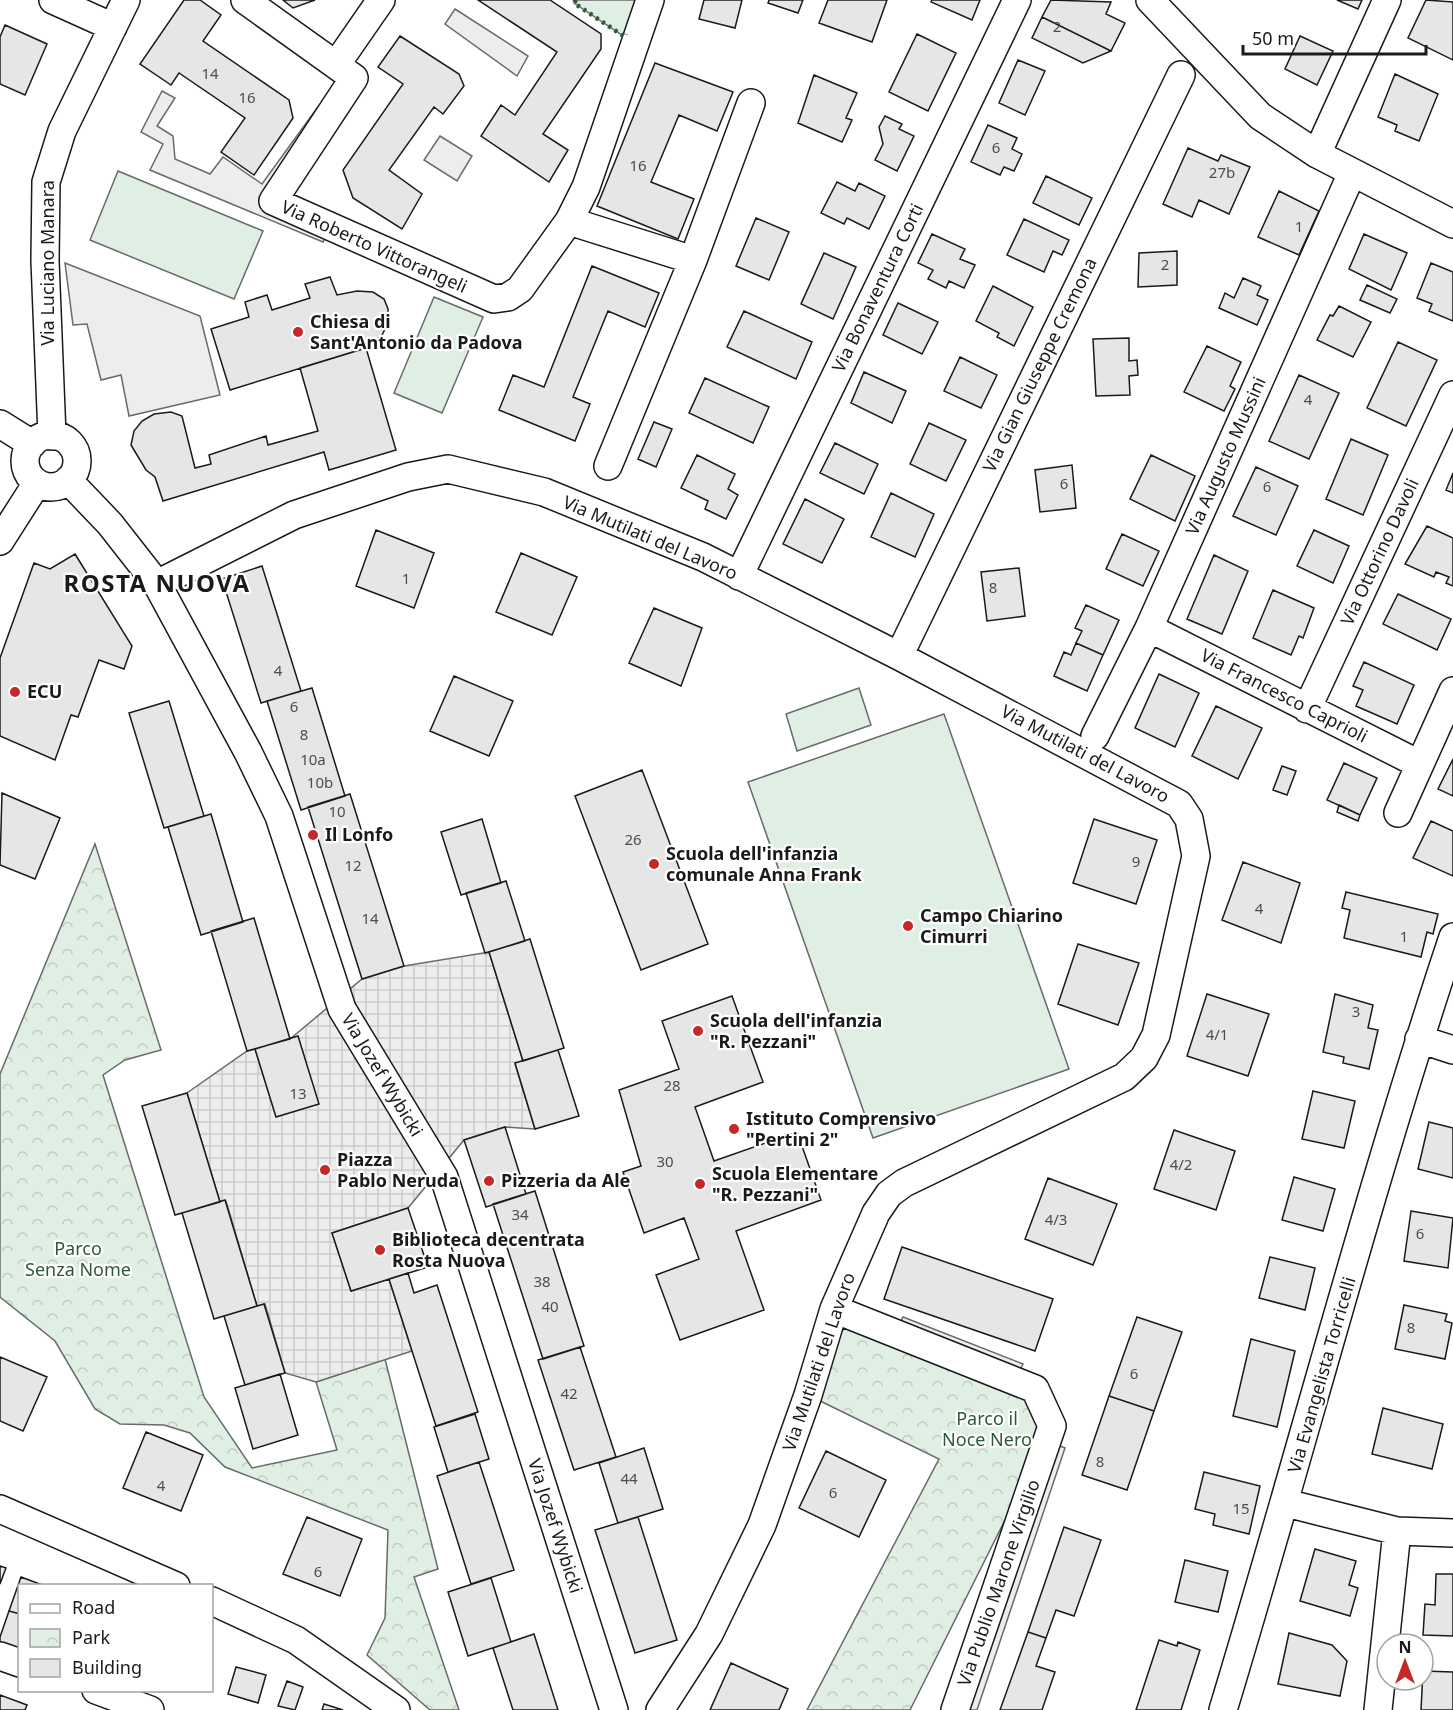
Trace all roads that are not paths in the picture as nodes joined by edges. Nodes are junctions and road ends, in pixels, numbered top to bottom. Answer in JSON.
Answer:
{"nodes":[{"id":1,"x":53,"y":0,"type":"edge"},
{"id":2,"x":126,"y":0,"type":"edge"},
{"id":3,"x":245,"y":0,"type":"edge"},
{"id":4,"x":381,"y":0,"type":"edge"},
{"id":5,"x":650,"y":0,"type":"edge"},
{"id":6,"x":1017,"y":0,"type":"edge"},
{"id":7,"x":1150,"y":0,"type":"edge"},
{"id":8,"x":1388,"y":0,"type":"edge"},
{"id":9,"x":112,"y":27,"type":"junction"},
{"id":10,"x":336,"y":65,"type":"junction"},
{"id":11,"x":1182,"y":75,"type":"dead end"},
{"id":12,"x":751,"y":103,"type":"dead end"},
{"id":13,"x":1317,"y":154,"type":"junction"},
{"id":14,"x":1352,"y":173,"type":"junction"},
{"id":15,"x":569,"y":221,"type":"junction"},
{"id":16,"x":1453,"y":224,"type":"edge"},
{"id":17,"x":693,"y":260,"type":"junction"},
{"id":18,"x":1453,"y":395,"type":"edge"},
{"id":19,"x":0,"y":424,"type":"edge"},
{"id":20,"x":42,"y":440,"type":"junction"},
{"id":21,"x":608,"y":466,"type":"dead end"},
{"id":22,"x":68,"y":480,"type":"junction"},
{"id":23,"x":37,"y":483,"type":"junction"},
{"id":24,"x":0,"y":541,"type":"edge"},
{"id":25,"x":739,"y":576,"type":"junction"},
{"id":26,"x":157,"y":584,"type":"junction"},
{"id":27,"x":1149,"y":628,"type":"junction"},
{"id":28,"x":899,"y":656,"type":"junction"},
{"id":29,"x":1453,"y":691,"type":"edge"},
{"id":30,"x":1307,"y":709,"type":"junction"},
{"id":31,"x":1095,"y":736,"type":"dead end"},
{"id":32,"x":1419,"y":764,"type":"junction"},
{"id":33,"x":1398,"y":813,"type":"dead end"},
{"id":34,"x":1453,"y":937,"type":"edge"},
{"id":35,"x":1419,"y":1039,"type":"junction"},
{"id":36,"x":1453,"y":1050,"type":"edge"},
{"id":37,"x":834,"y":1309,"type":"junction"},
{"id":38,"x":1286,"y":1503,"type":"junction"},
{"id":39,"x":0,"y":1509,"type":"edge"},
{"id":40,"x":1397,"y":1531,"type":"junction"},
{"id":41,"x":1453,"y":1533,"type":"edge"},
{"id":42,"x":171,"y":1584,"type":"edge"},
{"id":43,"x":213,"y":1601,"type":"edge"},
{"id":44,"x":0,"y":1656,"type":"edge"},
{"id":45,"x":18,"y":1662,"type":"edge"},
{"id":46,"x":101,"y":1692,"type":"edge"},
{"id":47,"x":150,"y":1710,"type":"edge"},
{"id":48,"x":396,"y":1710,"type":"edge"},
{"id":49,"x":614,"y":1710,"type":"edge"},
{"id":50,"x":660,"y":1710,"type":"edge"},
{"id":51,"x":955,"y":1710,"type":"edge"},
{"id":52,"x":1223,"y":1710,"type":"edge"},
{"id":53,"x":1378,"y":1710,"type":"edge"}],
"edges":[{"from":1,"to":9,"type":"street"},
{"from":2,"to":9,"type":"street","name":"Via Luciano Manara"},
{"from":3,"to":10,"type":"street","name":"Via Roberto Vittorangeli"},
{"from":4,"to":10,"type":"street"},
{"from":5,"to":15,"type":"street","name":"Via Roberto Vittorangeli"},
{"from":6,"to":25,"type":"street","name":"Via Bonaventura Corti"},
{"from":7,"to":13,"type":"street"},
{"from":8,"to":13,"type":"street"},
{"from":9,"to":20,"type":"street","name":"Via Luciano Manara"},
{"from":10,"to":15,"type":"street","name":"Via Roberto Vittorangeli"},
{"from":11,"to":28,"type":"street","name":"Via Gian Giuseppe Cremona"},
{"from":12,"to":17,"type":"street"},
{"from":13,"to":14,"type":"street"},
{"from":14,"to":16,"type":"street"},
{"from":14,"to":27,"type":"street","name":"Via Augusto Mussini"},
{"from":15,"to":17,"type":"street"},
{"from":17,"to":21,"type":"street"},
{"from":18,"to":30,"type":"street","name":"Via Ottorino Davoli"},
{"from":19,"to":20,"type":"street"},
{"from":20,"to":22,"type":"street"},
{"from":20,"to":23,"type":"street"},
{"from":22,"to":23,"type":"street"},
{"from":22,"to":26,"type":"street","name":"Via Jozef Wybicki"},
{"from":23,"to":24,"type":"street"},
{"from":25,"to":26,"type":"street","name":"Via Mutilati del Lavoro"},
{"from":25,"to":28,"type":"street","name":"Via Mutilati del Lavoro"},
{"from":26,"to":49,"type":"street","name":"Via Jozef Wybicki"},
{"from":27,"to":30,"type":"street","name":"Via Francesco Caprioli"},
{"from":27,"to":31,"type":"street","name":"Via Augusto Mussini"},
{"from":28,"to":37,"type":"street","name":"Via Mutilati del Lavoro"},
{"from":29,"to":32,"type":"street"},
{"from":30,"to":32,"type":"street","name":"Via Francesco Caprioli"},
{"from":32,"to":33,"type":"street"},
{"from":34,"to":35,"type":"street","name":"Via Evangelista Torricelli"},
{"from":35,"to":36,"type":"street"},
{"from":35,"to":38,"type":"street","name":"Via Evangelista Torricelli"},
{"from":37,"to":50,"type":"street","name":"Via Mutilati del Lavoro"},
{"from":37,"to":51,"type":"street","name":"Via Publio Marone Virgilio"},
{"from":38,"to":40,"type":"street"},
{"from":38,"to":52,"type":"street","name":"Via Evangelista Torricelli"},
{"from":39,"to":42,"type":"street"},
{"from":40,"to":41,"type":"street"},
{"from":40,"to":53,"type":"street"},
{"from":43,"to":48,"type":"street"},
{"from":44,"to":45,"type":"street"},
{"from":46,"to":47,"type":"street"}]}
